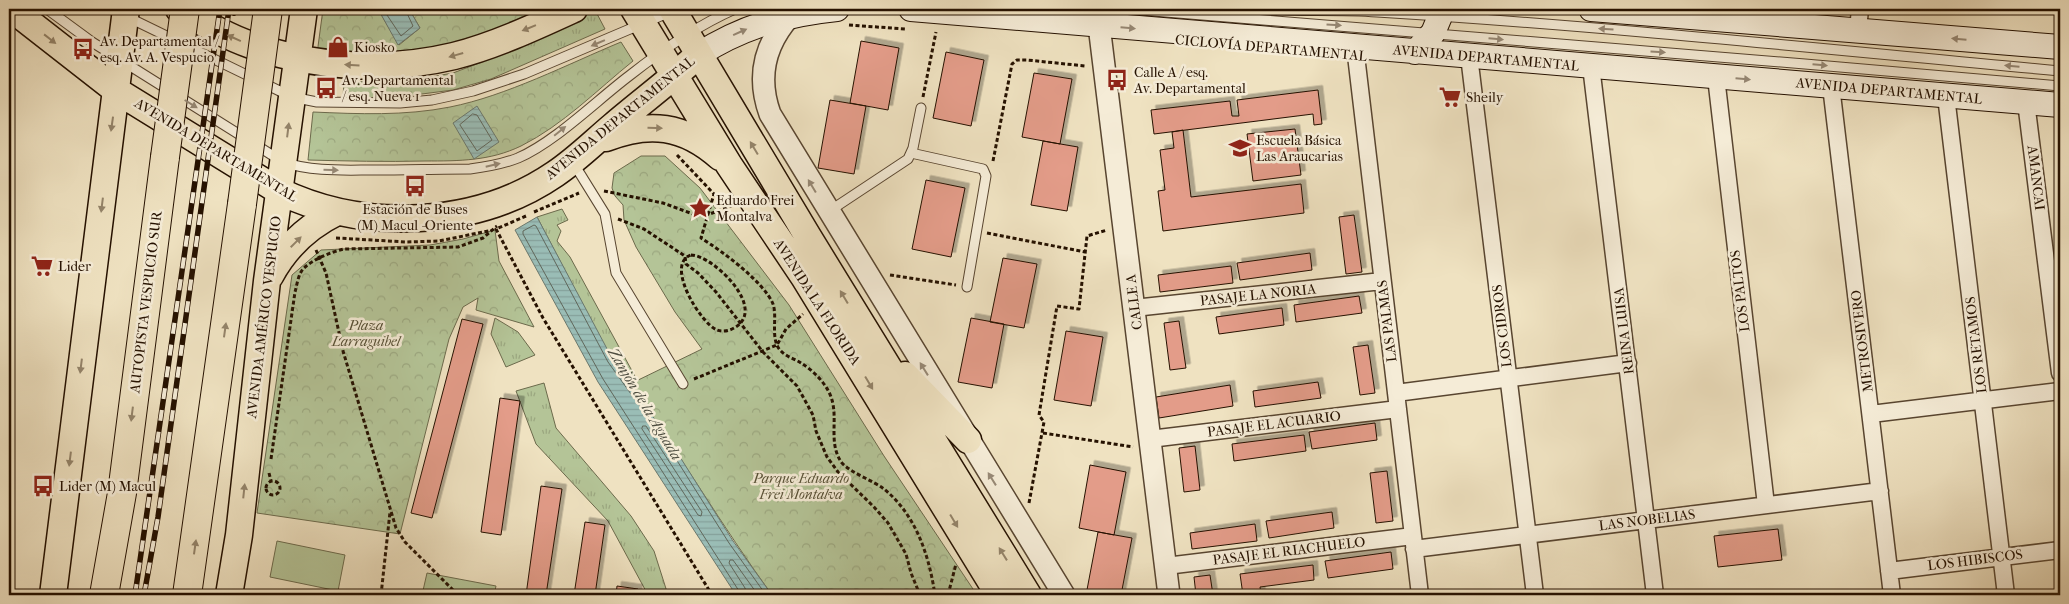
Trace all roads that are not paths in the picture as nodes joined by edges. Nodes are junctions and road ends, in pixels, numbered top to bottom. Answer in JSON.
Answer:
{"nodes":[{"id":1,"x":12,"y":9,"type":"edge"},
{"id":2,"x":46,"y":9,"type":"edge"},
{"id":3,"x":179,"y":9,"type":"edge"},
{"id":4,"x":185,"y":9,"type":"edge"},
{"id":5,"x":268,"y":9,"type":"edge"},
{"id":6,"x":304,"y":9,"type":"edge"},
{"id":7,"x":735,"y":9,"type":"edge"},
{"id":8,"x":1129,"y":9,"type":"edge"},
{"id":9,"x":1256,"y":9,"type":"edge"},
{"id":10,"x":1591,"y":9,"type":"edge"},
{"id":11,"x":675,"y":10,"type":"edge"},
{"id":12,"x":121,"y":11,"type":"edge"},
{"id":13,"x":564,"y":12,"type":"edge"},
{"id":14,"x":638,"y":16,"type":"edge"},
{"id":15,"x":790,"y":16,"type":"junction"},
{"id":16,"x":1679,"y":16,"type":"junction"},
{"id":17,"x":843,"y":17,"type":"edge"},
{"id":18,"x":1098,"y":17,"type":"edge"},
{"id":19,"x":910,"y":19,"type":"edge"},
{"id":20,"x":1859,"y":19,"type":"edge"},
{"id":21,"x":1439,"y":20,"type":"edge"},
{"id":22,"x":1774,"y":43,"type":"junction"},
{"id":23,"x":692,"y":45,"type":"junction"},
{"id":24,"x":1355,"y":47,"type":"junction"},
{"id":25,"x":2060,"y":47,"type":"edge"},
{"id":26,"x":660,"y":52,"type":"junction"},
{"id":27,"x":1415,"y":52,"type":"junction"},
{"id":28,"x":1469,"y":56,"type":"junction"},
{"id":29,"x":296,"y":58,"type":"junction"},
{"id":30,"x":120,"y":60,"type":"junction"},
{"id":31,"x":1592,"y":66,"type":"junction"},
{"id":32,"x":2060,"y":70,"type":"edge"},
{"id":33,"x":674,"y":76,"type":"junction"},
{"id":34,"x":1716,"y":77,"type":"junction"},
{"id":35,"x":1831,"y":86,"type":"junction"},
{"id":36,"x":2060,"y":86,"type":"edge"},
{"id":37,"x":117,"y":91,"type":"junction"},
{"id":38,"x":1946,"y":96,"type":"junction"},
{"id":39,"x":292,"y":97,"type":"junction"},
{"id":40,"x":2026,"y":102,"type":"junction"},
{"id":41,"x":2060,"y":105,"type":"edge"},
{"id":42,"x":921,"y":108,"type":"road end"},
{"id":43,"x":591,"y":144,"type":"junction"},
{"id":44,"x":911,"y":153,"type":"junction"},
{"id":45,"x":572,"y":161,"type":"junction"},
{"id":46,"x":283,"y":162,"type":"junction"},
{"id":47,"x":729,"y":165,"type":"junction"},
{"id":48,"x":279,"y":191,"type":"junction"},
{"id":49,"x":337,"y":212,"type":"junction"},
{"id":50,"x":828,"y":212,"type":"junction"},
{"id":51,"x":267,"y":281,"type":"junction"},
{"id":52,"x":1382,"y":281,"type":"junction"},
{"id":53,"x":967,"y":287,"type":"road end"},
{"id":54,"x":1134,"y":308,"type":"junction"},
{"id":55,"x":870,"y":338,"type":"junction"},
{"id":56,"x":1628,"y":362,"type":"junction"},
{"id":57,"x":2060,"y":373,"type":"edge"},
{"id":58,"x":1508,"y":378,"type":"junction"},
{"id":59,"x":683,"y":384,"type":"road end"},
{"id":60,"x":2060,"y":391,"type":"edge"},
{"id":61,"x":1983,"y":400,"type":"junction"},
{"id":62,"x":1397,"y":401,"type":"junction"},
{"id":63,"x":1871,"y":414,"type":"junction"},
{"id":64,"x":968,"y":440,"type":"junction"},
{"id":65,"x":1151,"y":444,"type":"junction"},
{"id":66,"x":1880,"y":491,"type":"junction"},
{"id":67,"x":122,"y":493,"type":"junction"},
{"id":68,"x":1766,"y":505,"type":"junction"},
{"id":69,"x":1646,"y":520,"type":"junction"},
{"id":70,"x":1527,"y":535,"type":"junction"},
{"id":71,"x":1414,"y":542,"type":"junction"},
{"id":72,"x":2060,"y":550,"type":"edge"},
{"id":73,"x":2001,"y":557,"type":"junction"},
{"id":74,"x":1166,"y":566,"type":"junction"},
{"id":75,"x":1889,"y":571,"type":"junction"},
{"id":76,"x":53,"y":595,"type":"edge"},
{"id":77,"x":92,"y":595,"type":"edge"},
{"id":78,"x":104,"y":595,"type":"edge"},
{"id":79,"x":187,"y":595,"type":"edge"},
{"id":80,"x":229,"y":595,"type":"edge"},
{"id":81,"x":999,"y":595,"type":"edge"},
{"id":82,"x":1028,"y":595,"type":"edge"},
{"id":83,"x":1064,"y":595,"type":"edge"},
{"id":84,"x":1169,"y":595,"type":"edge"},
{"id":85,"x":1420,"y":595,"type":"edge"},
{"id":86,"x":1534,"y":595,"type":"edge"},
{"id":87,"x":1656,"y":595,"type":"edge"},
{"id":88,"x":1892,"y":595,"type":"edge"},
{"id":89,"x":2006,"y":595,"type":"edge"}],
"edges":[{"from":1,"to":37,"type":"main road","name":"AVENIDA DEPARTAMENTAL","one_way":true},
{"from":2,"to":30,"type":"lane"},
{"from":29,"to":3,"type":"main road","one_way":true},
{"from":4,"to":67,"type":"highway","name":"AUTOPISTA VESPUCIO SUR","one_way":true,"bridge":true},
{"from":79,"to":5,"type":"highway","one_way":true,"bridge":true},
{"from":6,"to":29,"type":"main road","name":"AVENIDA AMÉRICO VESPUCIO"},
{"from":7,"to":23,"type":"lane"},
{"from":8,"to":21,"type":"lane","one_way":true},
{"from":9,"to":21,"type":"lane"},
{"from":10,"to":16,"type":"main road"},
{"from":11,"to":14,"type":"lane"},
{"from":11,"to":23,"type":"main road","name":"AVENIDA LA FLORIDA"},
{"from":12,"to":30,"type":"main road"},
{"from":12,"to":39,"type":"lane"},
{"from":13,"to":29,"type":"main road","one_way":true},
{"from":14,"to":26,"type":"main road","name":"AVENIDA LA FLORIDA"},
{"from":14,"to":39,"type":"lane","one_way":true},
{"from":15,"to":17,"type":"main road","name":"AVENIDA DEPARTAMENTAL"},
{"from":23,"to":15,"type":"main road","name":"AVENIDA DEPARTAMENTAL","one_way":true},
{"from":50,"to":15,"type":"street","one_way":true},
{"from":16,"to":20,"type":"main road"},
{"from":16,"to":22,"type":"lane"},
{"from":18,"to":19,"type":"main road","name":"AVENIDA DEPARTAMENTAL"},
{"from":18,"to":24,"type":"main road","name":"AVENIDA DEPARTAMENTAL","one_way":true},
{"from":18,"to":54,"type":"street","name":"CALLE A"},
{"from":25,"to":20,"type":"main road","one_way":true},
{"from":22,"to":21,"type":"lane","one_way":true},
{"from":21,"to":27,"type":"main road"},
{"from":21,"to":36,"type":"lane","one_way":true},
{"from":32,"to":22,"type":"lane","one_way":true},
{"from":23,"to":26,"type":"lane"},
{"from":23,"to":33,"type":"main road","name":"AVENIDA DEPARTAMENTAL"},
{"from":55,"to":23,"type":"main road","name":"AVENIDA LA FLORIDA","one_way":true},
{"from":24,"to":27,"type":"main road","name":"AVENIDA DEPARTAMENTAL"},
{"from":24,"to":52,"type":"street","name":"LAS PALMAS"},
{"from":26,"to":33,"type":"main road","name":"AVENIDA LA FLORIDA"},
{"from":46,"to":26,"type":"lane","one_way":true},
{"from":27,"to":28,"type":"main road","name":"AVENIDA DEPARTAMENTAL"},
{"from":28,"to":31,"type":"main road","name":"AVENIDA DEPARTAMENTAL"},
{"from":28,"to":58,"type":"street","name":"LOS CIDROS"},
{"from":29,"to":39,"type":"main road","name":"AVENIDA AMÉRICO VESPUCIO"},
{"from":30,"to":37,"type":"main road"},
{"from":30,"to":46,"type":"lane","one_way":true},
{"from":31,"to":34,"type":"main road","name":"AVENIDA DEPARTAMENTAL"},
{"from":31,"to":56,"type":"street","name":"REINA LUISA"},
{"from":33,"to":43,"type":"main road","name":"AVENIDA DEPARTAMENTAL"},
{"from":33,"to":47,"type":"main road","name":"AVENIDA LA FLORIDA"},
{"from":34,"to":35,"type":"main road","name":"AVENIDA DEPARTAMENTAL","one_way":true},
{"from":34,"to":68,"type":"street","name":"LOS PALTOS"},
{"from":35,"to":38,"type":"main road","name":"AVENIDA DEPARTAMENTAL"},
{"from":35,"to":63,"type":"street","name":"METROSIVERO"},
{"from":37,"to":48,"type":"main road","name":"AVENIDA DEPARTAMENTAL"},
{"from":37,"to":76,"type":"main road","one_way":true},
{"from":38,"to":40,"type":"main road","name":"AVENIDA DEPARTAMENTAL"},
{"from":38,"to":61,"type":"street","name":"LOS RETAMOS"},
{"from":46,"to":39,"type":"main road","name":"AVENIDA AMÉRICO VESPUCIO","one_way":true},
{"from":40,"to":41,"type":"main road","name":"AVENIDA DEPARTAMENTAL"},
{"from":40,"to":57,"type":"street","name":"AMANCAI"},
{"from":42,"to":44,"type":"lane"},
{"from":43,"to":45,"type":"main road","name":"AVENIDA DEPARTAMENTAL"},
{"from":43,"to":47,"type":"main road","one_way":true},
{"from":44,"to":50,"type":"lane"},
{"from":44,"to":53,"type":"lane"},
{"from":45,"to":49,"type":"main road","name":"AVENIDA DEPARTAMENTAL"},
{"from":45,"to":59,"type":"lane"},
{"from":46,"to":48,"type":"main road","name":"AVENIDA AMÉRICO VESPUCIO"},
{"from":47,"to":81,"type":"main road","name":"AVENIDA LA FLORIDA","one_way":true},
{"from":48,"to":49,"type":"main road","name":"AVENIDA DEPARTAMENTAL"},
{"from":48,"to":51,"type":"main road","name":"AVENIDA AMÉRICO VESPUCIO"},
{"from":51,"to":49,"type":"main road","one_way":true},
{"from":64,"to":50,"type":"street","one_way":true},
{"from":80,"to":51,"type":"main road","name":"AVENIDA AMÉRICO VESPUCIO","one_way":true},
{"from":52,"to":54,"type":"street","name":"PASAJE LA NORIA"},
{"from":52,"to":62,"type":"street","name":"LAS PALMAS"},
{"from":54,"to":65,"type":"street","name":"CALLE A"},
{"from":55,"to":64,"type":"main road"},
{"from":82,"to":55,"type":"main road","name":"AVENIDA LA FLORIDA","one_way":true},
{"from":56,"to":58,"type":"street","name":"PASAJE EL ACUARIO"},
{"from":56,"to":69,"type":"street","name":"REINA LUISA"},
{"from":58,"to":62,"type":"street","name":"PASAJE EL ACUARIO"},
{"from":58,"to":70,"type":"street","name":"LOS CIDROS"},
{"from":60,"to":61,"type":"street"},
{"from":61,"to":63,"type":"street"},
{"from":61,"to":73,"type":"street","name":"LOS RETAMOS"},
{"from":62,"to":65,"type":"street","name":"PASAJE EL ACUARIO"},
{"from":62,"to":71,"type":"street","name":"LAS PALMAS"},
{"from":63,"to":66,"type":"street","name":"METROSIVERO"},
{"from":83,"to":64,"type":"street","one_way":true},
{"from":65,"to":74,"type":"street","name":"CALLE A"},
{"from":66,"to":68,"type":"street","name":"LAS NOBELIAS"},
{"from":66,"to":75,"type":"street","name":"METROSIVERO"},
{"from":67,"to":77,"type":"highway"},
{"from":67,"to":78,"type":"highway","name":"AUTOPISTA VESPUCIO SUR"},
{"from":68,"to":69,"type":"street","name":"LAS NOBELIAS"},
{"from":69,"to":70,"type":"street","name":"LAS NOBELIAS"},
{"from":69,"to":87,"type":"street","name":"REINA LUISA"},
{"from":70,"to":71,"type":"street","name":"LAS NOBELIAS"},
{"from":70,"to":86,"type":"street","name":"LOS CIDROS"},
{"from":71,"to":74,"type":"street","name":"PASAJE EL RIACHUELO"},
{"from":71,"to":85,"type":"street","name":"LAS PALMAS"},
{"from":72,"to":73,"type":"street","name":"LOS HIBISCOS"},
{"from":73,"to":75,"type":"street","name":"LOS HIBISCOS"},
{"from":73,"to":89,"type":"street","name":"LOS RETAMOS"},
{"from":74,"to":84,"type":"street","name":"CALLE A"},
{"from":75,"to":88,"type":"street","name":"METROSIVERO"}]}
